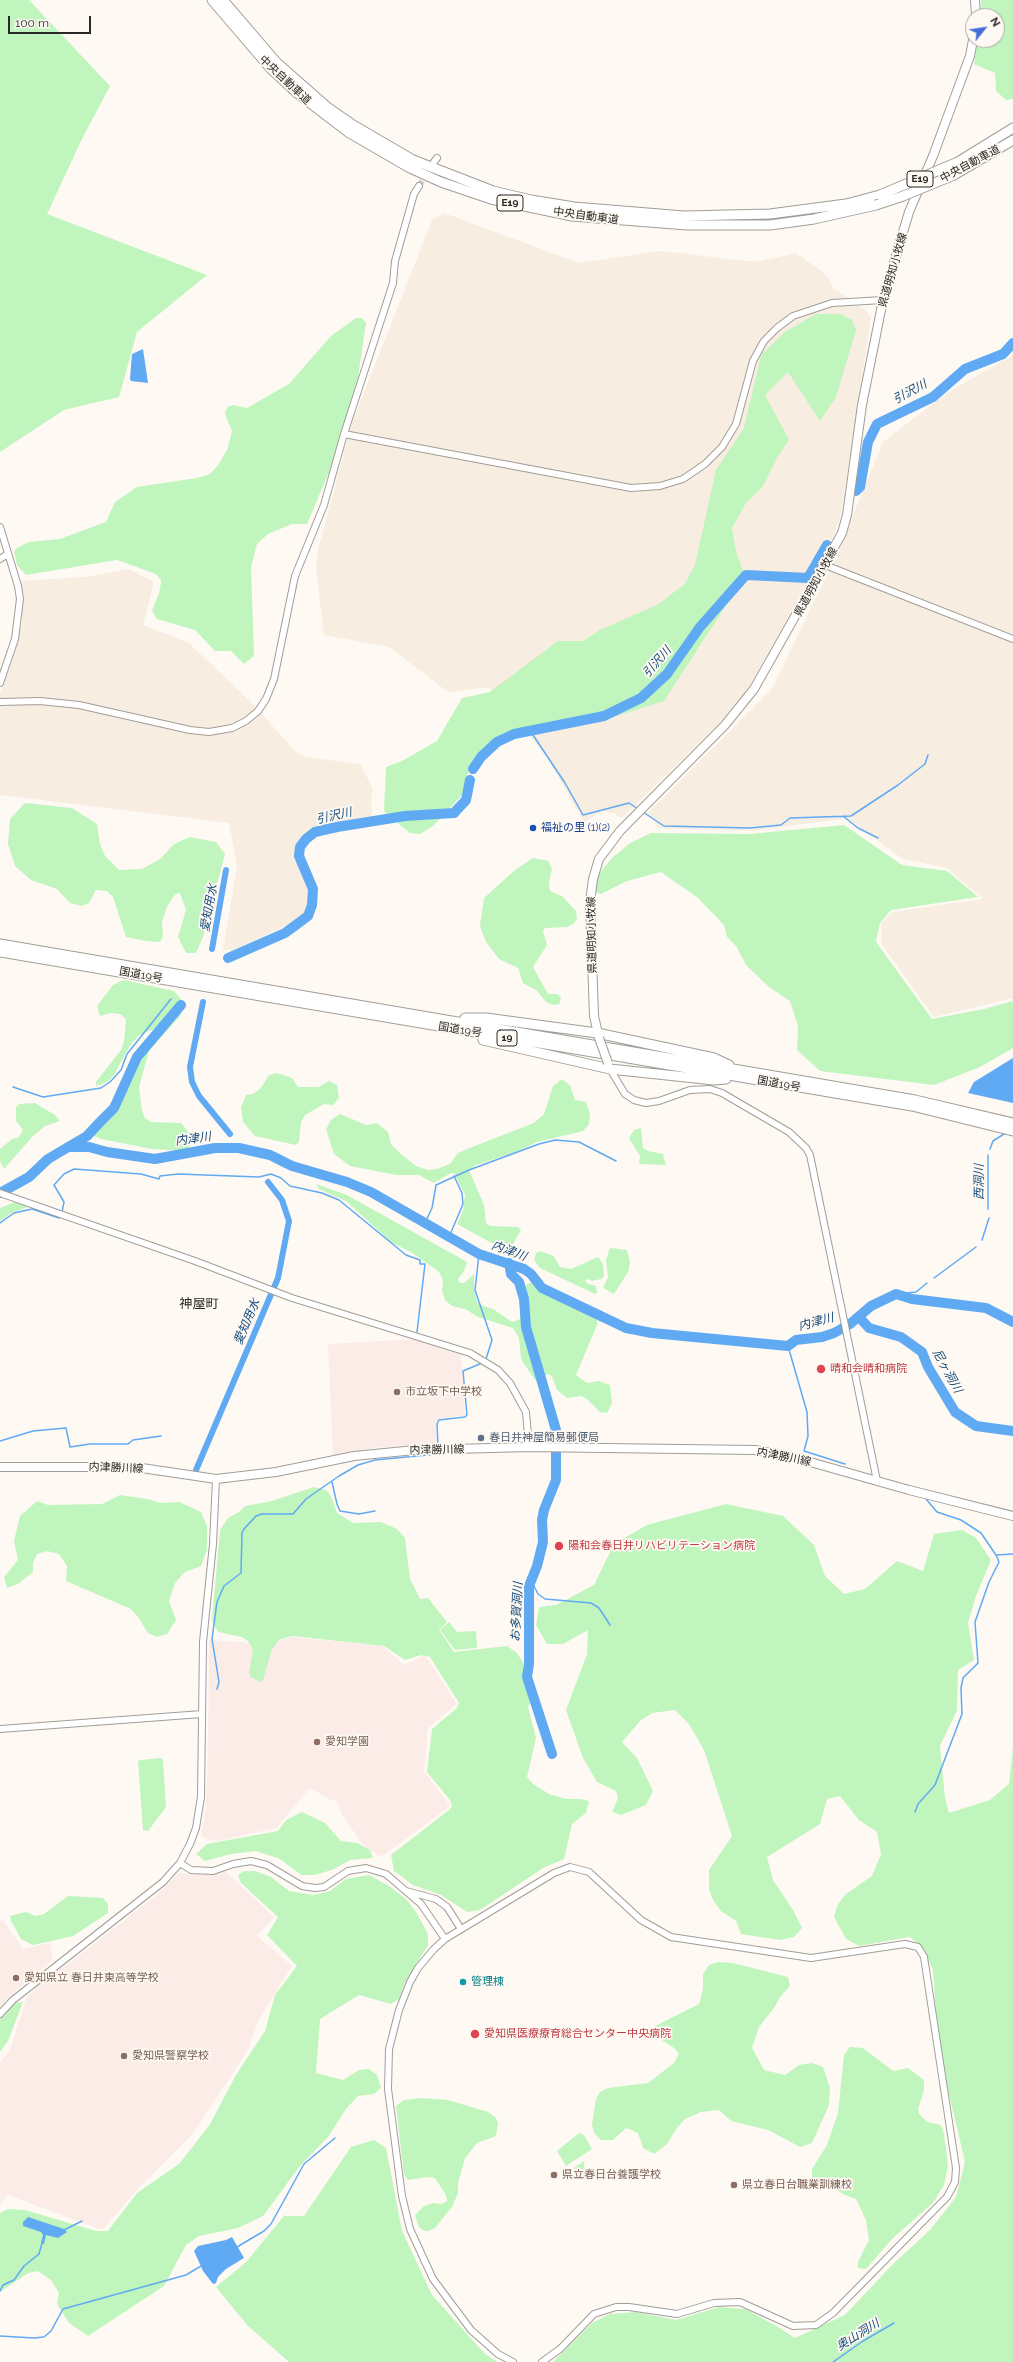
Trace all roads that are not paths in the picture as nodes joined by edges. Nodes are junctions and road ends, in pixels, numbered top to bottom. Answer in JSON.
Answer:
{"nodes":[{"id":1,"x":212,"y":0,"type":"edge"},
{"id":2,"x":223,"y":0,"type":"edge"},
{"id":3,"x":972,"y":48,"type":"edge"},
{"id":4,"x":1013,"y":128,"type":"edge"},
{"id":5,"x":1013,"y":140,"type":"edge"},
{"id":6,"x":419,"y":186,"type":"tunnel mouth"},
{"id":7,"x":883,"y":300,"type":"junction"},
{"id":8,"x":344,"y":434,"type":"junction"},
{"id":9,"x":0,"y":527,"type":"edge"},
{"id":10,"x":8,"y":554,"type":"junction"},
{"id":11,"x":0,"y":559,"type":"edge"},
{"id":12,"x":825,"y":565,"type":"junction"},
{"id":13,"x":1013,"y":639,"type":"edge"},
{"id":14,"x":0,"y":683,"type":"edge"},
{"id":15,"x":0,"y":702,"type":"edge"},
{"id":16,"x":0,"y":944,"type":"edge"},
{"id":17,"x":0,"y":952,"type":"edge"},
{"id":18,"x":438,"y":1022,"type":"junction"},
{"id":19,"x":598,"y":1035,"type":"junction"},
{"id":20,"x":609,"y":1066,"type":"junction"},
{"id":21,"x":741,"y":1074,"type":"junction"},
{"id":22,"x":1013,"y":1123,"type":"edge"},
{"id":23,"x":1013,"y":1131,"type":"edge"},
{"id":24,"x":0,"y":1193,"type":"edge"},
{"id":25,"x":529,"y":1447,"type":"junction"},
{"id":26,"x":0,"y":1467,"type":"edge"},
{"id":27,"x":216,"y":1479,"type":"junction"},
{"id":28,"x":877,"y":1481,"type":"junction"},
{"id":29,"x":1013,"y":1516,"type":"edge"},
{"id":30,"x":202,"y":1714,"type":"junction"},
{"id":31,"x":0,"y":1729,"type":"edge"},
{"id":32,"x":180,"y":1863,"type":"junction"},
{"id":33,"x":405,"y":1890,"type":"junction"},
{"id":34,"x":461,"y":1930,"type":"junction"},
{"id":35,"x":445,"y":1939,"type":"junction"},
{"id":36,"x":0,"y":2014,"type":"edge"},
{"id":37,"x":512,"y":2362,"type":"edge"},
{"id":38,"x":542,"y":2362,"type":"edge"}],
"edges":[{"from":1,"to":5,"type":"highway","name":"中央自動車道","number":"E19","bridge":true},
{"from":2,"to":4,"type":"highway","name":"中央自動車道","number":"E19","bridge":true},
{"from":3,"to":7,"type":"main road","name":"県道明知小牧線"},
{"from":6,"to":8,"type":"street"},
{"from":7,"to":8,"type":"street"},
{"from":7,"to":12,"type":"main road","name":"県道明知小牧線"},
{"from":8,"to":15,"type":"street"},
{"from":9,"to":10,"type":"street"},
{"from":10,"to":11,"type":"street"},
{"from":10,"to":14,"type":"street"},
{"from":12,"to":13,"type":"street"},
{"from":12,"to":19,"type":"main road","name":"県道明知小牧線"},
{"from":16,"to":18,"type":"highway","name":"国道19号","number":"19"},
{"from":17,"to":18,"type":"highway","name":"国道19号","number":"19"},
{"from":18,"to":19,"type":"highway"},
{"from":18,"to":20,"type":"highway"},
{"from":18,"to":21,"type":"highway","name":"国道19号","number":"19"},
{"from":19,"to":20,"type":"main road","name":"県道明知小牧線","bridge":true},
{"from":19,"to":21,"type":"highway"},
{"from":20,"to":21,"type":"highway"},
{"from":20,"to":28,"type":"street"},
{"from":21,"to":22,"type":"highway","name":"国道19号","number":"19"},
{"from":21,"to":23,"type":"highway","name":"国道19号","number":"19"},
{"from":24,"to":25,"type":"street"},
{"from":25,"to":27,"type":"main road","name":"内津勝川線"},
{"from":25,"to":28,"type":"main road","name":"内津勝川線"},
{"from":26,"to":27,"type":"main road","name":"内津勝川線"},
{"from":27,"to":30,"type":"street"},
{"from":28,"to":29,"type":"main road","name":"内津勝川線"},
{"from":30,"to":31,"type":"street"},
{"from":30,"to":32,"type":"street"},
{"from":32,"to":33,"type":"street"},
{"from":32,"to":36,"type":"street"},
{"from":33,"to":34,"type":"street"},
{"from":33,"to":35,"type":"street"},
{"from":34,"to":35,"type":"street"},
{"from":34,"to":38,"type":"street"},
{"from":35,"to":37,"type":"street"}]}
